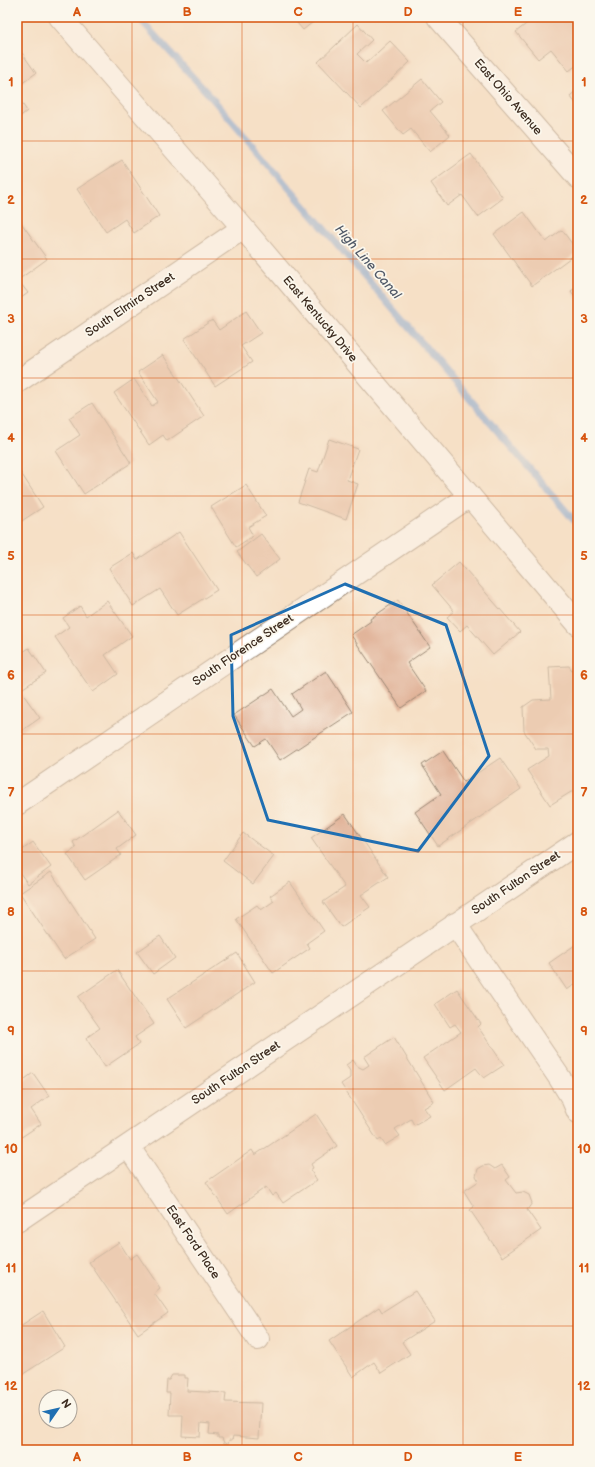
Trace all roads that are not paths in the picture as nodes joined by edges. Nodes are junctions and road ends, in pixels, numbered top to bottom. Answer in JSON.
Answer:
{"nodes":[{"id":1,"x":60,"y":17,"type":"edge"},
{"id":2,"x":438,"y":17,"type":"edge"},
{"id":3,"x":578,"y":177,"type":"edge"},
{"id":4,"x":243,"y":228,"type":"junction"},
{"id":5,"x":17,"y":382,"type":"edge"},
{"id":6,"x":470,"y":496,"type":"junction"},
{"id":7,"x":578,"y":624,"type":"edge"},
{"id":8,"x":17,"y":804,"type":"edge"},
{"id":9,"x":578,"y":842,"type":"edge"},
{"id":10,"x":455,"y":924,"type":"junction"},
{"id":11,"x":578,"y":1112,"type":"edge"},
{"id":12,"x":128,"y":1146,"type":"junction"},
{"id":13,"x":17,"y":1221,"type":"edge"},
{"id":14,"x":258,"y":1338,"type":"dead end"}],
"edges":[{"from":1,"to":4,"type":"street","name":"East Kentucky Drive"},
{"from":2,"to":3,"type":"street","name":"East Ohio Avenue"},
{"from":4,"to":5,"type":"street","name":"South Elmira Street"},
{"from":4,"to":6,"type":"street","name":"East Kentucky Drive"},
{"from":6,"to":7,"type":"street","name":"East Kentucky Drive"},
{"from":6,"to":8,"type":"street","name":"South Florence Street"},
{"from":9,"to":10,"type":"street","name":"South Fulton Street"},
{"from":10,"to":11,"type":"street"},
{"from":10,"to":12,"type":"street","name":"South Fulton Street"},
{"from":12,"to":13,"type":"street","name":"South Fulton Street"},
{"from":12,"to":14,"type":"street","name":"East Ford Place"}]}
